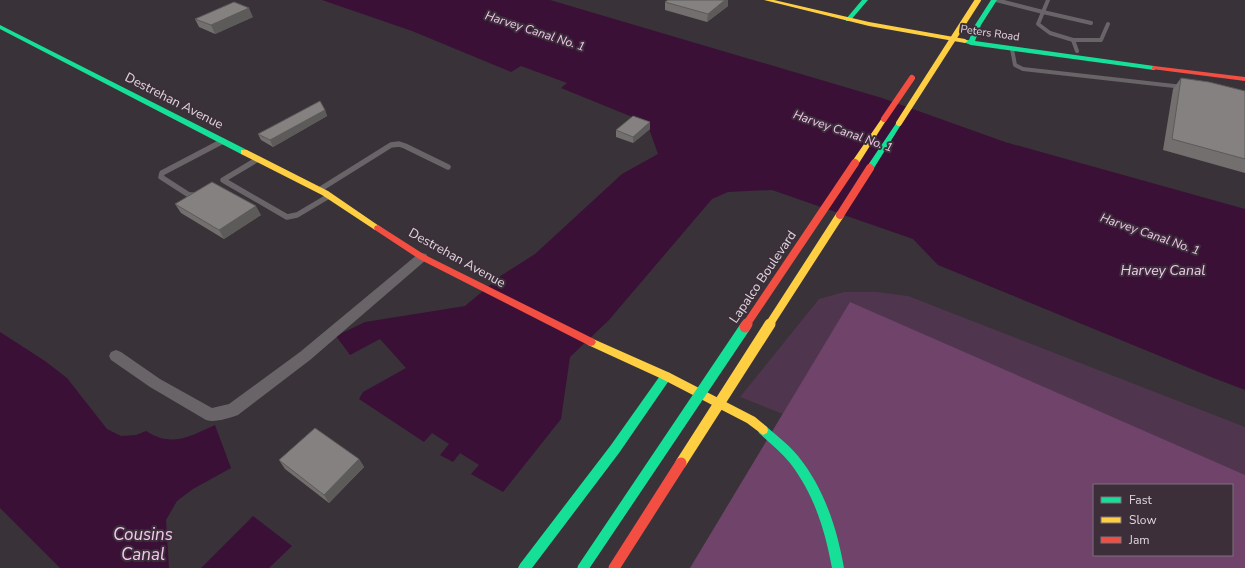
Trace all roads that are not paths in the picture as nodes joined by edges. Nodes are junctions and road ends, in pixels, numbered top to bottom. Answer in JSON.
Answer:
{"nodes":[{"id":1,"x":767,"y":0,"type":"edge"},
{"id":2,"x":783,"y":0,"type":"edge"},
{"id":3,"x":865,"y":0,"type":"edge"},
{"id":4,"x":978,"y":0,"type":"edge"},
{"id":5,"x":995,"y":0,"type":"edge"},
{"id":6,"x":1020,"y":0,"type":"edge"},
{"id":7,"x":1048,"y":0,"type":"edge"},
{"id":8,"x":1017,"y":5,"type":"junction"},
{"id":9,"x":1043,"y":12,"type":"junction"},
{"id":10,"x":850,"y":18,"type":"junction"},
{"id":11,"x":1091,"y":22,"type":"dead end"},
{"id":12,"x":1108,"y":24,"type":"dead end"},
{"id":13,"x":947,"y":26,"type":"dead end"},
{"id":14,"x":0,"y":27,"type":"edge"},
{"id":15,"x":972,"y":40,"type":"junction"},
{"id":16,"x":1074,"y":40,"type":"junction"},
{"id":17,"x":933,"y":46,"type":"dead end"},
{"id":18,"x":1012,"y":49,"type":"junction"},
{"id":19,"x":1077,"y":51,"type":"junction"},
{"id":20,"x":916,"y":73,"type":"dead end"},
{"id":21,"x":1212,"y":75,"type":"junction"},
{"id":22,"x":1245,"y":79,"type":"edge"},
{"id":23,"x":1190,"y":88,"type":"edge"},
{"id":24,"x":223,"y":141,"type":"junction"},
{"id":25,"x":258,"y":159,"type":"junction"},
{"id":26,"x":448,"y":167,"type":"dead end"},
{"id":27,"x":319,"y":190,"type":"junction"},
{"id":28,"x":202,"y":192,"type":"edge"},
{"id":29,"x":329,"y":196,"type":"junction"},
{"id":30,"x":422,"y":257,"type":"junction"},
{"id":31,"x":116,"y":356,"type":"dead end"},
{"id":32,"x":666,"y":376,"type":"junction"},
{"id":33,"x":524,"y":568,"type":"edge"},
{"id":34,"x":583,"y":568,"type":"edge"},
{"id":35,"x":614,"y":568,"type":"edge"},
{"id":36,"x":838,"y":568,"type":"edge"}],
"edges":[{"from":1,"to":10,"type":"main road","name":"Peters Road"},
{"from":2,"to":10,"type":"main road","name":"Peters Road"},
{"from":3,"to":10,"type":"main road"},
{"from":4,"to":35,"type":"main road","bridge":true},
{"from":5,"to":8,"type":"lane"},
{"from":5,"to":15,"type":"main road"},
{"from":6,"to":8,"type":"lane"},
{"from":7,"to":9,"type":"lane"},
{"from":8,"to":9,"type":"lane"},
{"from":9,"to":11,"type":"lane"},
{"from":9,"to":16,"type":"lane"},
{"from":10,"to":15,"type":"main road","name":"Peters Road"},
{"from":12,"to":16,"type":"lane"},
{"from":13,"to":17,"type":"main road"},
{"from":14,"to":24,"type":"main road","name":"Destrehan Avenue"},
{"from":15,"to":18,"type":"main road","name":"Peters Road"},
{"from":15,"to":19,"type":"main road","name":"Peters Road"},
{"from":16,"to":19,"type":"lane"},
{"from":18,"to":21,"type":"main road","name":"Peters Road"},
{"from":18,"to":23,"type":"lane"},
{"from":19,"to":21,"type":"main road","name":"Peters Road"},
{"from":20,"to":34,"type":"main road","name":"Lapalco Boulevard","bridge":true},
{"from":21,"to":22,"type":"main road","name":"Peters Road"},
{"from":24,"to":25,"type":"main road","name":"Destrehan Avenue"},
{"from":24,"to":28,"type":"lane"},
{"from":25,"to":27,"type":"main road","name":"Destrehan Avenue"},
{"from":25,"to":29,"type":"lane"},
{"from":26,"to":27,"type":"lane"},
{"from":27,"to":29,"type":"main road","name":"Destrehan Avenue"},
{"from":29,"to":30,"type":"main road","name":"Destrehan Avenue"},
{"from":30,"to":31,"type":"street"},
{"from":30,"to":32,"type":"main road","name":"Destrehan Avenue"},
{"from":32,"to":33,"type":"main road"},
{"from":32,"to":36,"type":"main road","name":"Destrehan Avenue"}]}
